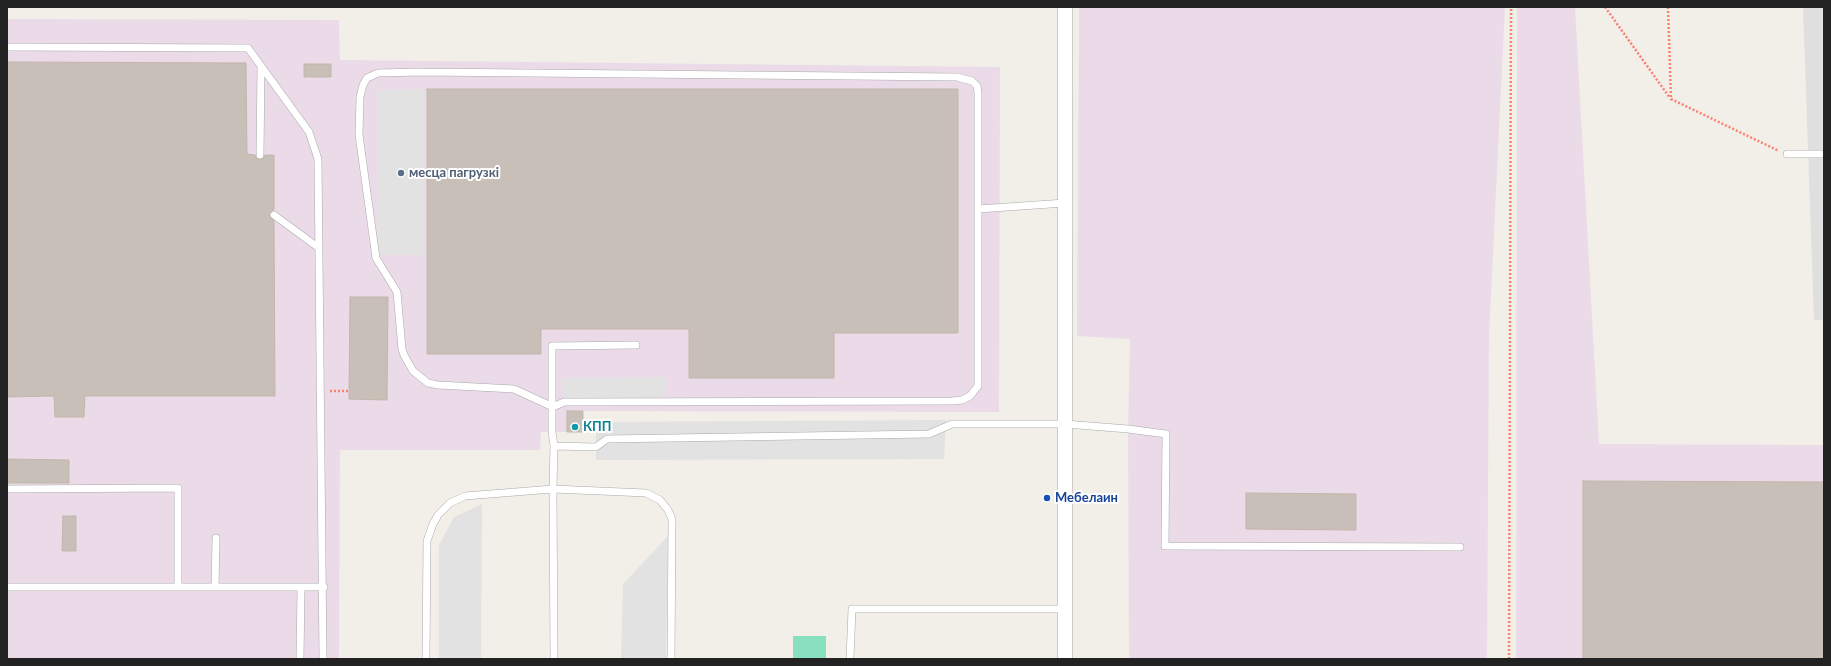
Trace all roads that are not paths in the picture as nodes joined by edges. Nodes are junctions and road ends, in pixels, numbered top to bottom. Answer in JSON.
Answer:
{"nodes":[{"id":1,"x":1065,"y":7,"type":"edge"},
{"id":2,"x":7,"y":47,"type":"edge"},
{"id":3,"x":261,"y":66,"type":"junction"},
{"id":4,"x":1787,"y":154,"type":"road end"},
{"id":5,"x":1824,"y":154,"type":"edge"},
{"id":6,"x":260,"y":155,"type":"dead end"},
{"id":7,"x":1065,"y":203,"type":"junction"},
{"id":8,"x":978,"y":209,"type":"junction"},
{"id":9,"x":274,"y":215,"type":"dead end"},
{"id":10,"x":319,"y":248,"type":"junction"},
{"id":11,"x":636,"y":345,"type":"dead end"},
{"id":12,"x":553,"y":407,"type":"junction"},
{"id":13,"x":1064,"y":424,"type":"junction"},
{"id":14,"x":554,"y":446,"type":"junction"},
{"id":15,"x":7,"y":489,"type":"edge"},
{"id":16,"x":553,"y":489,"type":"junction"},
{"id":17,"x":216,"y":538,"type":"dead end"},
{"id":18,"x":1460,"y":547,"type":"dead end"},
{"id":19,"x":7,"y":587,"type":"edge"},
{"id":20,"x":178,"y":587,"type":"junction"},
{"id":21,"x":215,"y":587,"type":"junction"},
{"id":22,"x":301,"y":587,"type":"junction"},
{"id":23,"x":324,"y":587,"type":"junction"},
{"id":24,"x":1065,"y":609,"type":"junction"},
{"id":25,"x":300,"y":659,"type":"edge"},
{"id":26,"x":324,"y":659,"type":"edge"},
{"id":27,"x":426,"y":659,"type":"edge"},
{"id":28,"x":554,"y":659,"type":"edge"},
{"id":29,"x":671,"y":659,"type":"edge"},
{"id":30,"x":850,"y":659,"type":"edge"},
{"id":31,"x":1065,"y":659,"type":"edge"}],
"edges":[{"from":1,"to":7,"type":"street"},
{"from":2,"to":3,"type":"lane"},
{"from":3,"to":6,"type":"lane"},
{"from":3,"to":10,"type":"lane"},
{"from":4,"to":5,"type":"lane"},
{"from":7,"to":8,"type":"lane"},
{"from":7,"to":13,"type":"street"},
{"from":8,"to":12,"type":"lane"},
{"from":8,"to":12,"type":"lane"},
{"from":9,"to":10,"type":"lane"},
{"from":10,"to":23,"type":"lane"},
{"from":11,"to":12,"type":"lane"},
{"from":12,"to":14,"type":"lane"},
{"from":13,"to":14,"type":"lane"},
{"from":13,"to":18,"type":"lane"},
{"from":13,"to":24,"type":"street"},
{"from":14,"to":16,"type":"lane"},
{"from":15,"to":20,"type":"lane"},
{"from":16,"to":27,"type":"lane"},
{"from":16,"to":28,"type":"lane"},
{"from":16,"to":29,"type":"lane"},
{"from":17,"to":21,"type":"lane"},
{"from":19,"to":20,"type":"lane"},
{"from":20,"to":21,"type":"lane"},
{"from":21,"to":22,"type":"lane"},
{"from":22,"to":23,"type":"lane"},
{"from":22,"to":25,"type":"lane"},
{"from":23,"to":26,"type":"lane"},
{"from":24,"to":30,"type":"lane"},
{"from":24,"to":31,"type":"street"}]}
